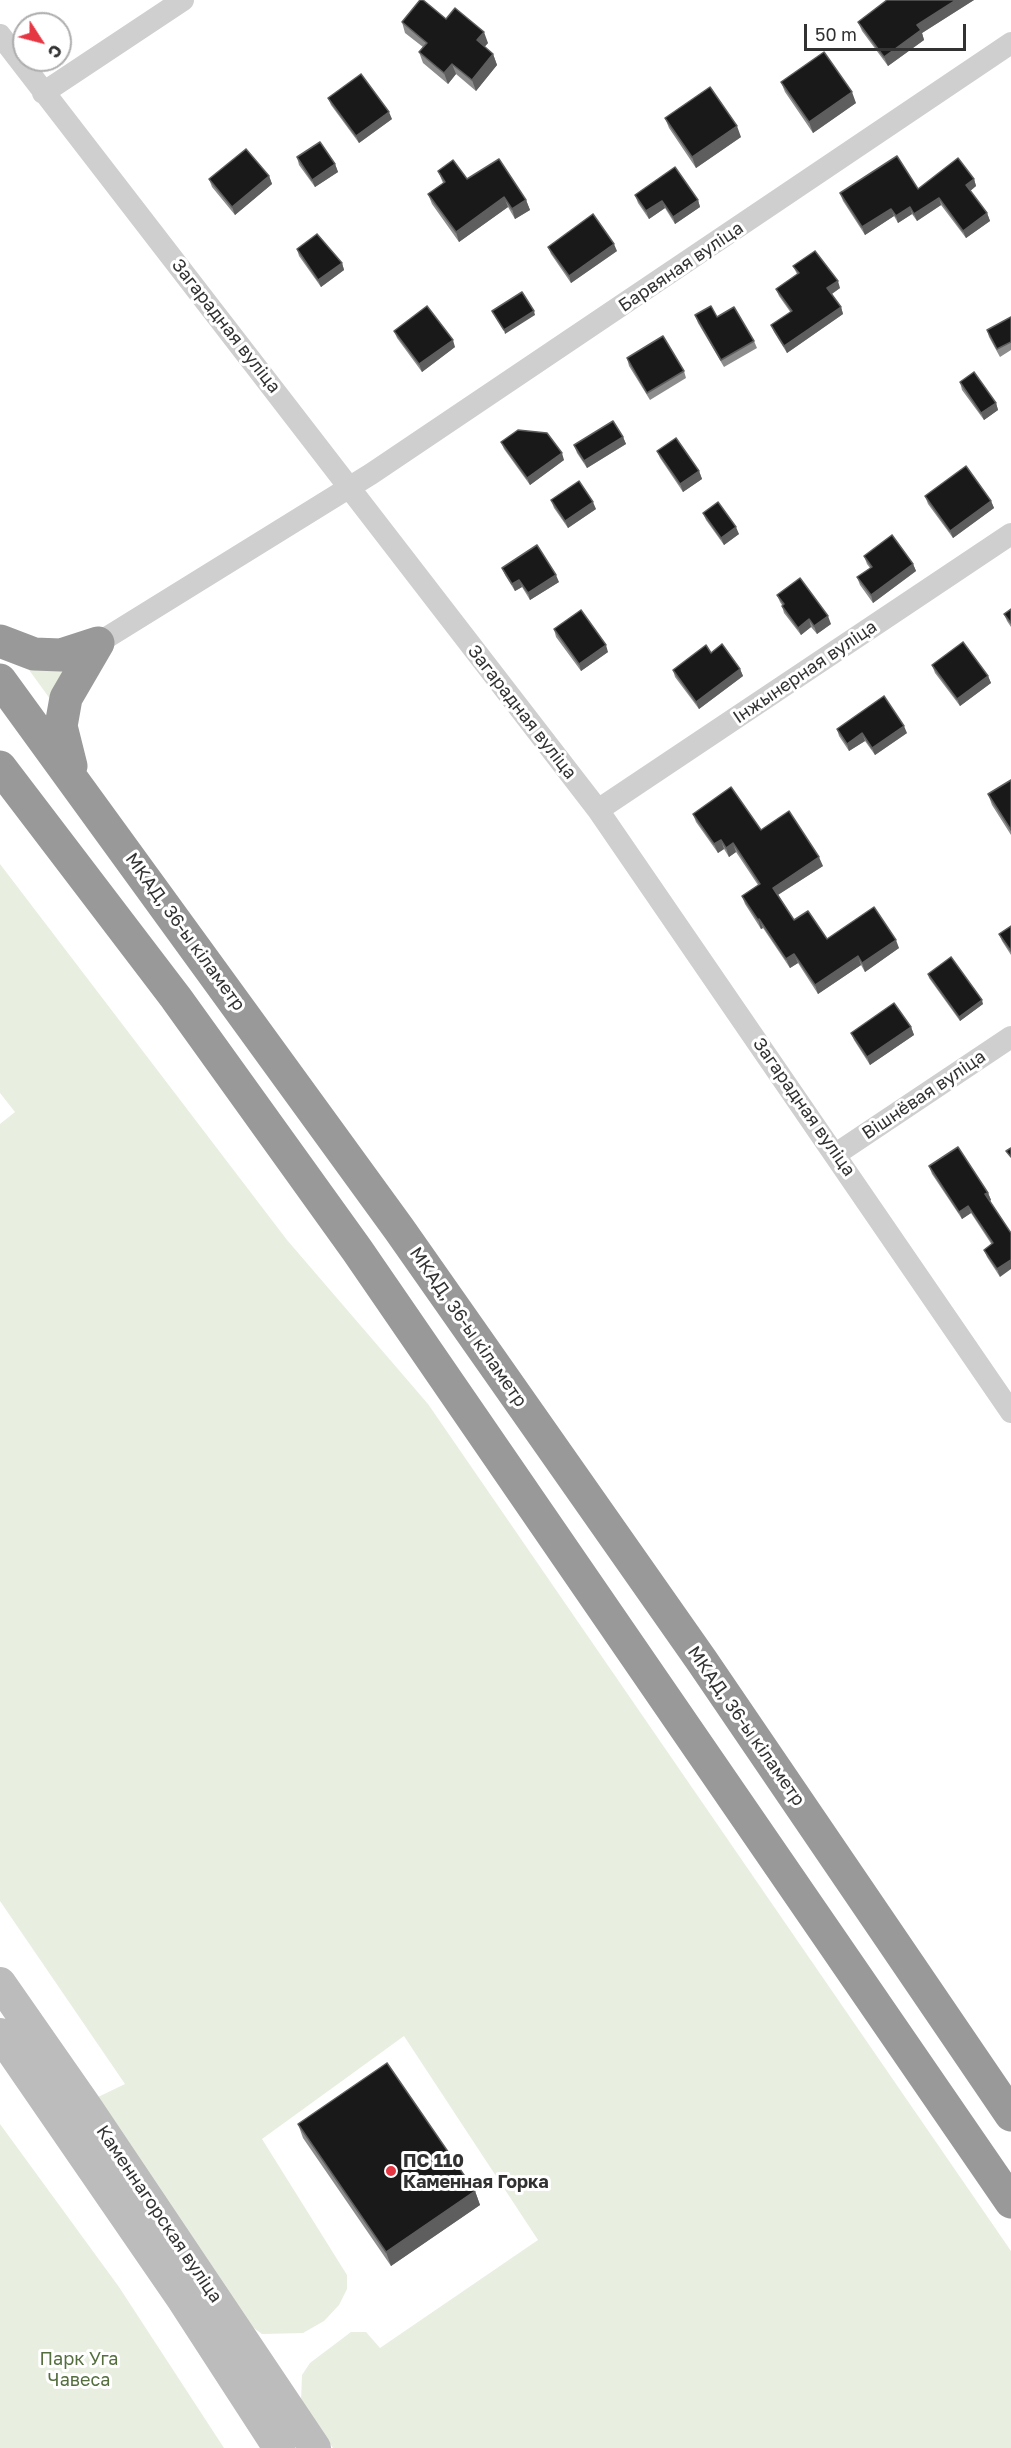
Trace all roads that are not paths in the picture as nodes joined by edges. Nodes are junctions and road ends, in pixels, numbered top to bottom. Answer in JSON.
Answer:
{"nodes":[{"id":1,"x":183,"y":0,"type":"edge"},
{"id":2,"x":0,"y":36,"type":"edge"},
{"id":3,"x":1011,"y":43,"type":"edge"},
{"id":4,"x":43,"y":93,"type":"junction"},
{"id":5,"x":350,"y":488,"type":"junction"},
{"id":6,"x":1011,"y":534,"type":"edge"},
{"id":7,"x":0,"y":641,"type":"edge"},
{"id":8,"x":98,"y":643,"type":"junction"},
{"id":9,"x":0,"y":680,"type":"edge"},
{"id":10,"x":0,"y":767,"type":"edge"},
{"id":11,"x":75,"y":780,"type":"junction"},
{"id":12,"x":598,"y":810,"type":"junction"},
{"id":13,"x":1011,"y":1037,"type":"edge"},
{"id":14,"x":837,"y":1154,"type":"junction"},
{"id":15,"x":1011,"y":1412,"type":"edge"},
{"id":16,"x":0,"y":1983,"type":"edge"},
{"id":17,"x":0,"y":2034,"type":"edge"},
{"id":18,"x":1011,"y":2115,"type":"edge"},
{"id":19,"x":1011,"y":2202,"type":"edge"},
{"id":20,"x":279,"y":2448,"type":"edge"},
{"id":21,"x":315,"y":2448,"type":"edge"}],
"edges":[{"from":1,"to":4,"type":"street"},
{"from":2,"to":4,"type":"street","name":"Загарадная вуліца"},
{"from":3,"to":5,"type":"street","name":"Барвяная вуліца"},
{"from":4,"to":5,"type":"street","name":"Загарадная вуліца"},
{"from":5,"to":8,"type":"street","name":"Барвяная вуліца"},
{"from":5,"to":12,"type":"street","name":"Загарадная вуліца"},
{"from":6,"to":12,"type":"street","name":"Інжынерная вуліца"},
{"from":7,"to":8,"type":"highway"},
{"from":8,"to":11,"type":"highway"},
{"from":9,"to":11,"type":"highway","name":"МКАД, 36-ы кіламетр"},
{"from":10,"to":19,"type":"highway"},
{"from":11,"to":18,"type":"highway","name":"МКАД, 36-ы кіламетр"},
{"from":12,"to":14,"type":"street","name":"Загарадная вуліца"},
{"from":13,"to":14,"type":"street","name":"Вішнёвая вуліца"},
{"from":14,"to":15,"type":"street","name":"Загарадная вуліца"},
{"from":16,"to":21,"type":"main road","name":"Каменнагорская вуліца"},
{"from":17,"to":20,"type":"main road","name":"Каменнагорская вуліца"}]}
